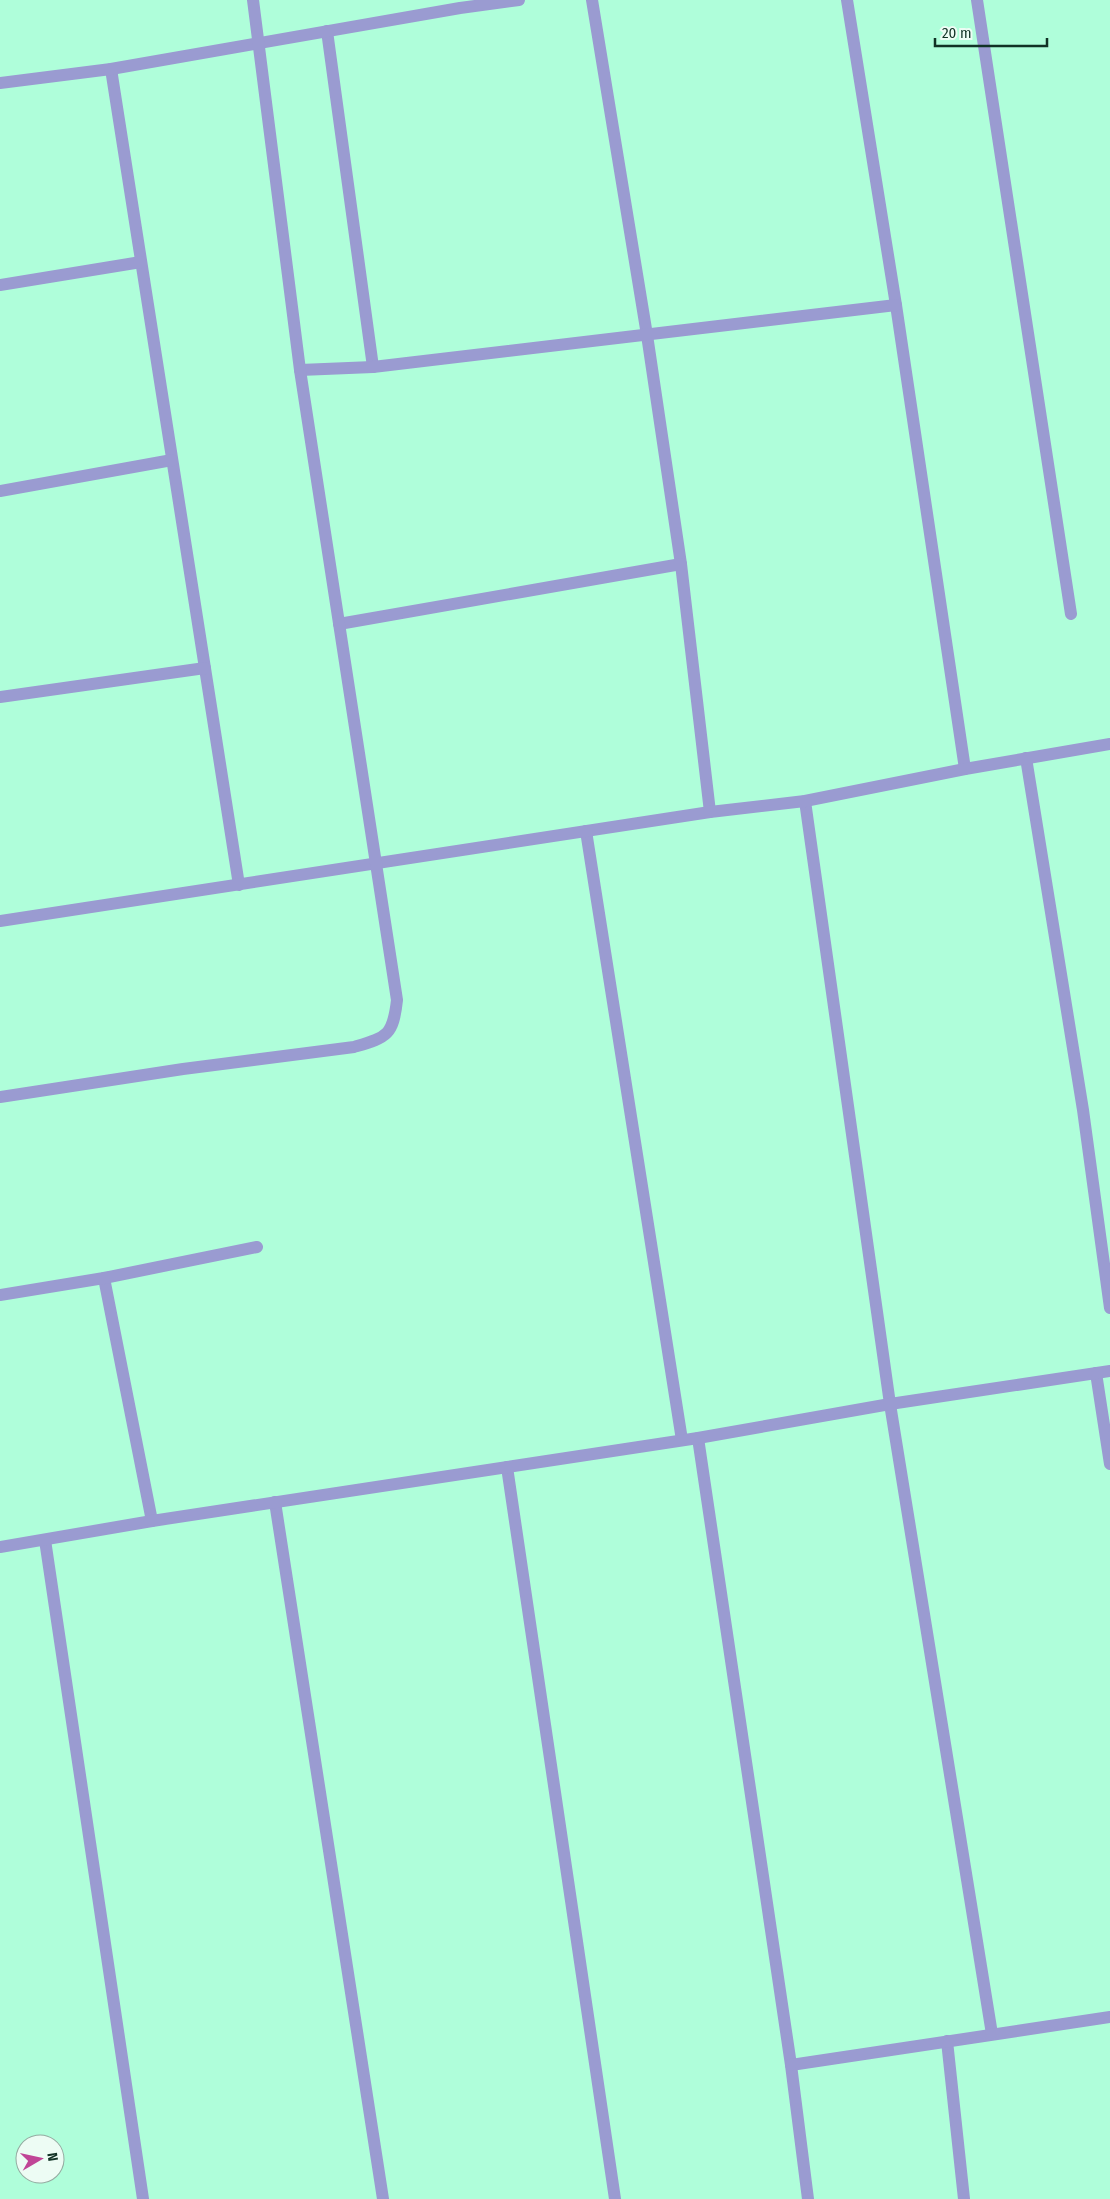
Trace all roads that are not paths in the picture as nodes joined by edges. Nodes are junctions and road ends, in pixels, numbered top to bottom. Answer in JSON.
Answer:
{"nodes":[{"id":1,"x":253,"y":0,"type":"edge"},
{"id":2,"x":518,"y":0,"type":"edge"},
{"id":3,"x":592,"y":0,"type":"edge"},
{"id":4,"x":848,"y":0,"type":"edge"},
{"id":5,"x":977,"y":0,"type":"edge"},
{"id":6,"x":459,"y":4,"type":"edge"},
{"id":7,"x":327,"y":31,"type":"junction"},
{"id":8,"x":260,"y":42,"type":"junction"},
{"id":9,"x":111,"y":69,"type":"junction"},
{"id":10,"x":0,"y":83,"type":"edge"},
{"id":11,"x":141,"y":262,"type":"junction"},
{"id":12,"x":0,"y":285,"type":"edge"},
{"id":13,"x":896,"y":305,"type":"junction"},
{"id":14,"x":647,"y":335,"type":"junction"},
{"id":15,"x":373,"y":367,"type":"junction"},
{"id":16,"x":300,"y":370,"type":"junction"},
{"id":17,"x":172,"y":460,"type":"junction"},
{"id":18,"x":0,"y":491,"type":"edge"},
{"id":19,"x":681,"y":564,"type":"junction"},
{"id":20,"x":1071,"y":614,"type":"dead end"},
{"id":21,"x":340,"y":624,"type":"junction"},
{"id":22,"x":205,"y":668,"type":"junction"},
{"id":23,"x":0,"y":697,"type":"edge"},
{"id":24,"x":1110,"y":744,"type":"edge"},
{"id":25,"x":1026,"y":758,"type":"junction"},
{"id":26,"x":965,"y":768,"type":"junction"},
{"id":27,"x":805,"y":801,"type":"junction"},
{"id":28,"x":710,"y":812,"type":"junction"},
{"id":29,"x":586,"y":831,"type":"junction"},
{"id":30,"x":377,"y":863,"type":"junction"},
{"id":31,"x":239,"y":885,"type":"junction"},
{"id":32,"x":0,"y":922,"type":"edge"},
{"id":33,"x":0,"y":1097,"type":"edge"},
{"id":34,"x":257,"y":1247,"type":"dead end"},
{"id":35,"x":104,"y":1278,"type":"junction"},
{"id":36,"x":0,"y":1295,"type":"edge"},
{"id":37,"x":1110,"y":1308,"type":"edge"},
{"id":38,"x":1110,"y":1371,"type":"edge"},
{"id":39,"x":1096,"y":1374,"type":"junction"},
{"id":40,"x":890,"y":1404,"type":"junction"},
{"id":41,"x":698,"y":1438,"type":"junction"},
{"id":42,"x":682,"y":1440,"type":"junction"},
{"id":43,"x":1110,"y":1464,"type":"edge"},
{"id":44,"x":507,"y":1467,"type":"junction"},
{"id":45,"x":275,"y":1502,"type":"junction"},
{"id":46,"x":152,"y":1522,"type":"junction"},
{"id":47,"x":45,"y":1540,"type":"junction"},
{"id":48,"x":0,"y":1547,"type":"edge"},
{"id":49,"x":1110,"y":2017,"type":"edge"},
{"id":50,"x":992,"y":2034,"type":"junction"},
{"id":51,"x":947,"y":2041,"type":"junction"},
{"id":52,"x":791,"y":2065,"type":"junction"},
{"id":53,"x":143,"y":2199,"type":"edge"},
{"id":54,"x":383,"y":2199,"type":"edge"},
{"id":55,"x":615,"y":2199,"type":"edge"},
{"id":56,"x":808,"y":2199,"type":"edge"},
{"id":57,"x":964,"y":2199,"type":"edge"}],
"edges":[{"from":1,"to":8,"type":"street"},
{"from":2,"to":6,"type":"street"},
{"from":3,"to":14,"type":"street"},
{"from":4,"to":13,"type":"street"},
{"from":5,"to":20,"type":"street"},
{"from":6,"to":7,"type":"street"},
{"from":7,"to":8,"type":"street"},
{"from":7,"to":15,"type":"street"},
{"from":8,"to":9,"type":"street"},
{"from":8,"to":16,"type":"street"},
{"from":9,"to":10,"type":"street"},
{"from":9,"to":11,"type":"street"},
{"from":11,"to":12,"type":"street"},
{"from":11,"to":17,"type":"street"},
{"from":13,"to":14,"type":"street"},
{"from":13,"to":26,"type":"street"},
{"from":14,"to":15,"type":"street"},
{"from":14,"to":19,"type":"street"},
{"from":15,"to":16,"type":"street"},
{"from":16,"to":21,"type":"street"},
{"from":17,"to":18,"type":"street"},
{"from":17,"to":22,"type":"street"},
{"from":19,"to":21,"type":"street"},
{"from":19,"to":28,"type":"street"},
{"from":21,"to":30,"type":"street"},
{"from":22,"to":23,"type":"street"},
{"from":22,"to":31,"type":"street"},
{"from":24,"to":25,"type":"street"},
{"from":25,"to":26,"type":"street"},
{"from":25,"to":37,"type":"street"},
{"from":26,"to":27,"type":"street"},
{"from":27,"to":28,"type":"street"},
{"from":27,"to":40,"type":"street"},
{"from":28,"to":29,"type":"street"},
{"from":29,"to":30,"type":"street"},
{"from":29,"to":42,"type":"street"},
{"from":30,"to":31,"type":"street"},
{"from":30,"to":33,"type":"street"},
{"from":31,"to":32,"type":"street"},
{"from":34,"to":35,"type":"street"},
{"from":35,"to":36,"type":"street"},
{"from":35,"to":46,"type":"street"},
{"from":38,"to":39,"type":"street"},
{"from":39,"to":40,"type":"street"},
{"from":39,"to":43,"type":"street"},
{"from":40,"to":41,"type":"street"},
{"from":40,"to":50,"type":"street"},
{"from":41,"to":42,"type":"street"},
{"from":41,"to":52,"type":"street"},
{"from":42,"to":44,"type":"street"},
{"from":44,"to":45,"type":"street"},
{"from":44,"to":55,"type":"street"},
{"from":45,"to":46,"type":"street"},
{"from":45,"to":54,"type":"street"},
{"from":46,"to":47,"type":"street"},
{"from":47,"to":48,"type":"street"},
{"from":47,"to":53,"type":"street"},
{"from":49,"to":50,"type":"street"},
{"from":50,"to":51,"type":"street"},
{"from":51,"to":52,"type":"street"},
{"from":51,"to":57,"type":"street"},
{"from":52,"to":56,"type":"street"}]}
